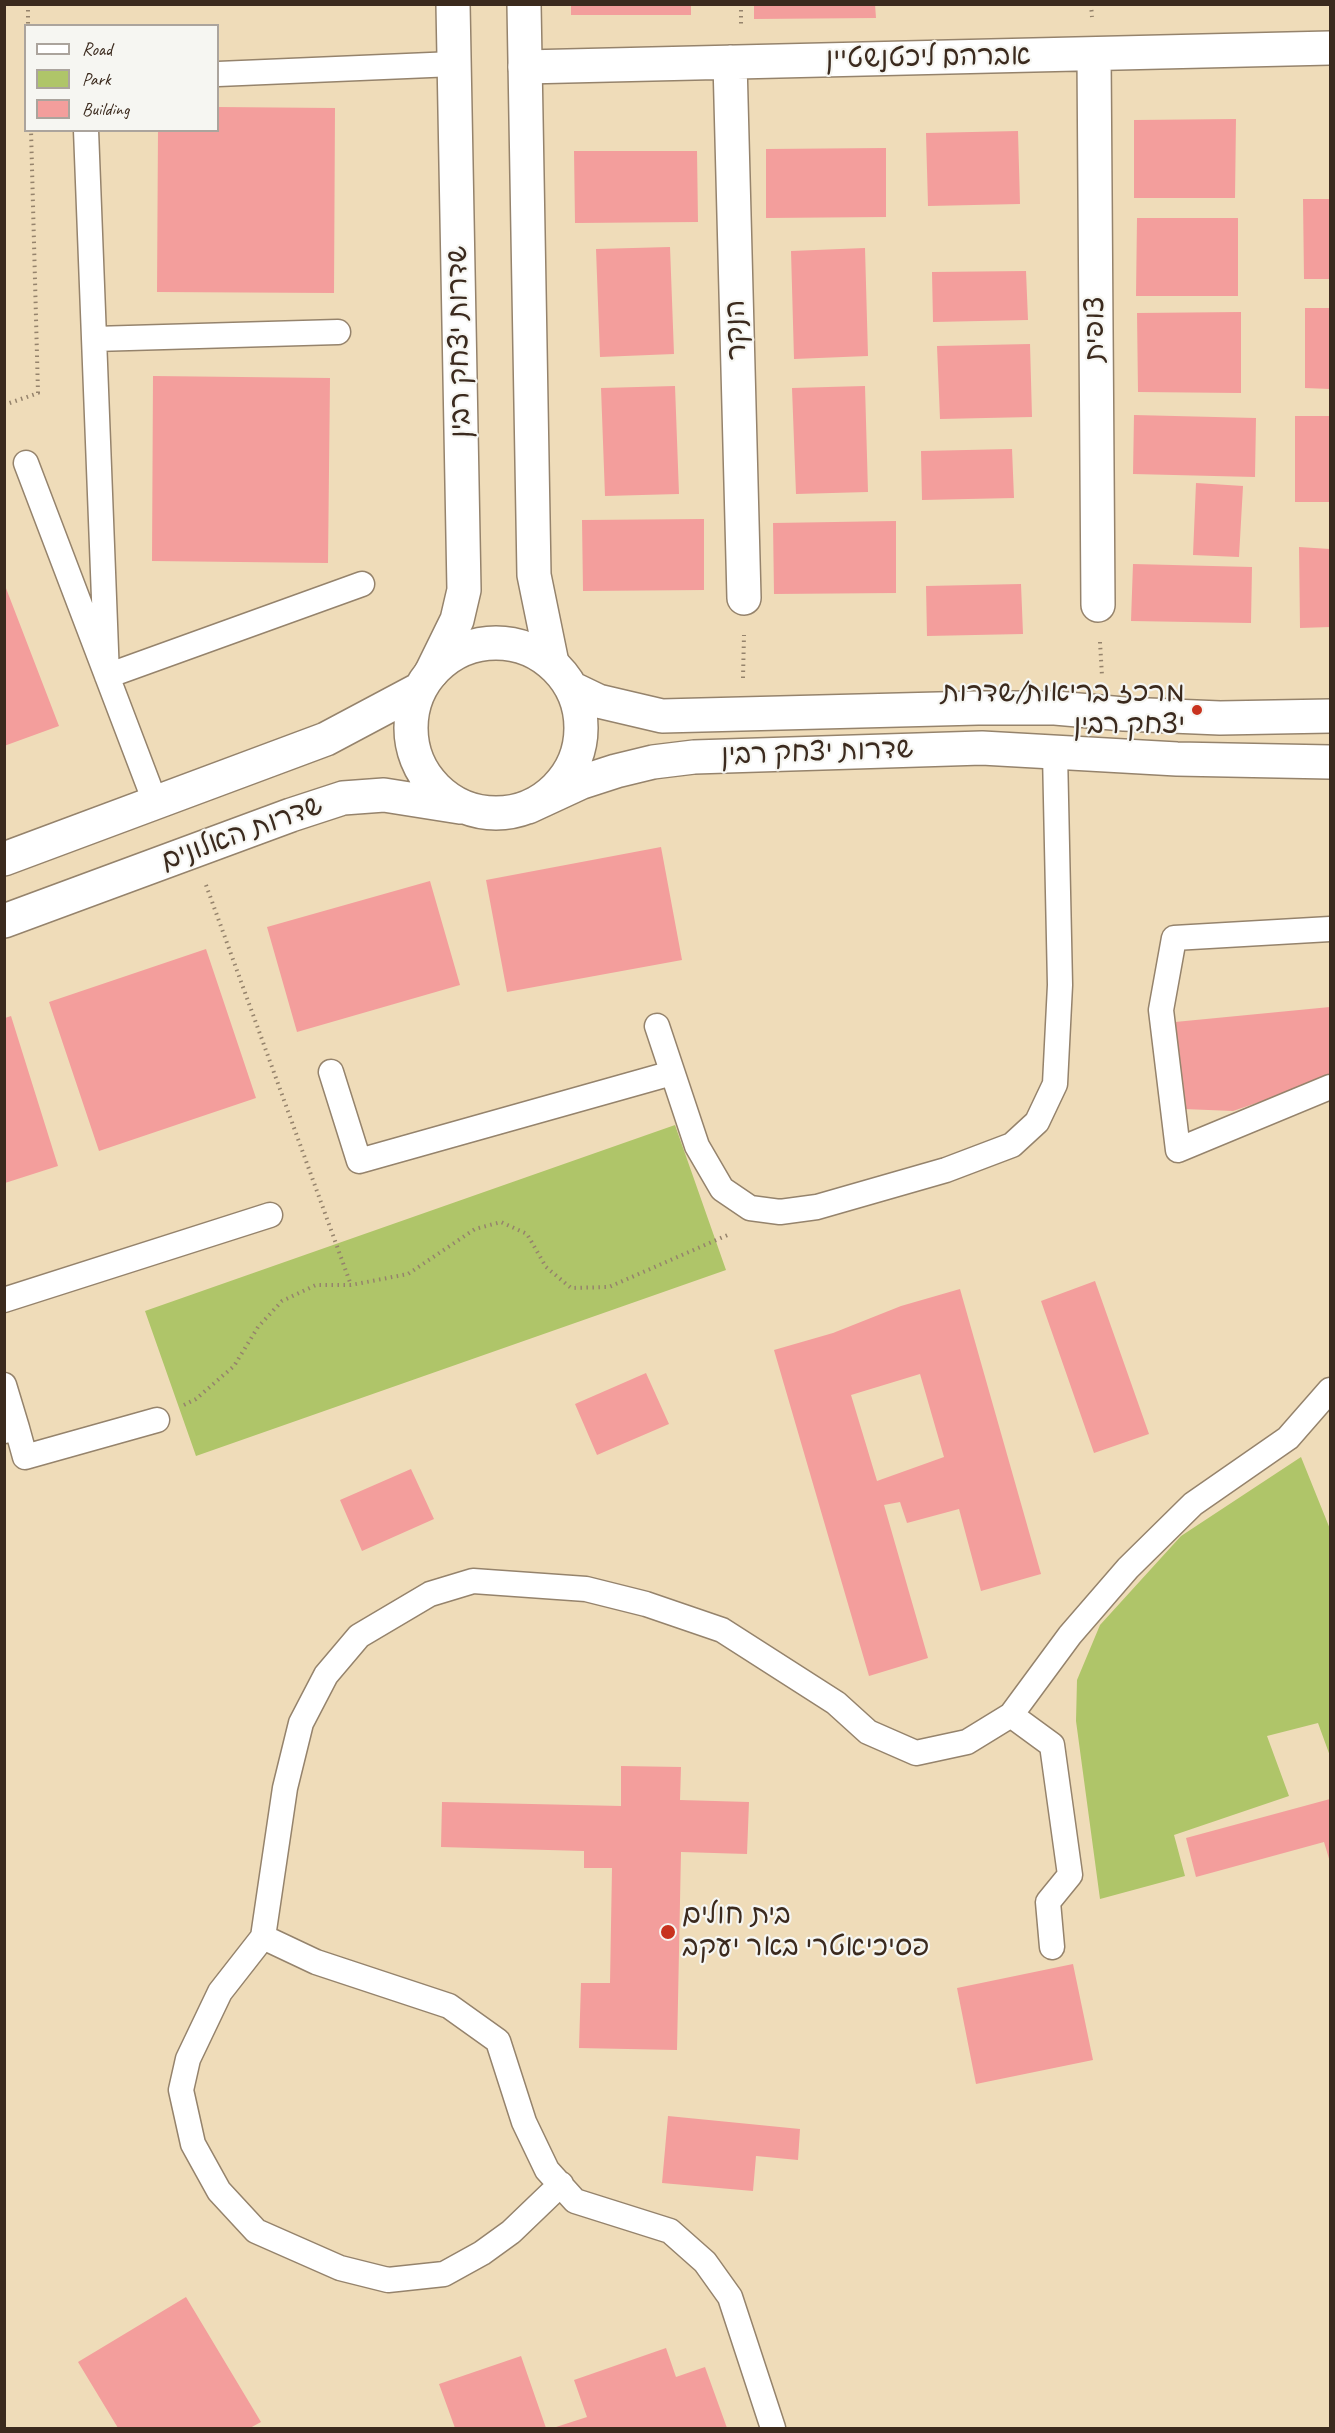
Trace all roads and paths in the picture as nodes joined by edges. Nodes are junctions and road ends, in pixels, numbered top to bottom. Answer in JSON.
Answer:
{"nodes":[{"id":1,"x":27,"y":4,"type":"edge"},
{"id":2,"x":453,"y":4,"type":"edge"},
{"id":3,"x":524,"y":4,"type":"edge"},
{"id":4,"x":28,"y":24,"type":"edge"},
{"id":5,"x":1330,"y":48,"type":"edge"},
{"id":6,"x":1094,"y":54,"type":"junction"},
{"id":7,"x":729,"y":62,"type":"junction"},
{"id":8,"x":454,"y":64,"type":"junction"},
{"id":9,"x":525,"y":67,"type":"junction"},
{"id":10,"x":219,"y":74,"type":"edge"},
{"id":11,"x":31,"y":132,"type":"edge"},
{"id":12,"x":86,"y":132,"type":"edge"},
{"id":13,"x":338,"y":332,"type":"dead end"},
{"id":14,"x":94,"y":339,"type":"junction"},
{"id":15,"x":4,"y":405,"type":"edge"},
{"id":16,"x":26,"y":463,"type":"dead end"},
{"id":17,"x":362,"y":584,"type":"dead end"},
{"id":18,"x":744,"y":598,"type":"joint"},
{"id":19,"x":1098,"y":605,"type":"joint"},
{"id":20,"x":552,"y":663,"type":"junction"},
{"id":21,"x":107,"y":676,"type":"junction"},
{"id":22,"x":426,"y":681,"type":"junction"},
{"id":23,"x":573,"y":689,"type":"junction"},
{"id":24,"x":1104,"y":712,"type":"junction"},
{"id":25,"x":742,"y":714,"type":"junction"},
{"id":26,"x":1330,"y":716,"type":"edge"},
{"id":27,"x":1055,"y":753,"type":"junction"},
{"id":28,"x":1330,"y":762,"type":"edge"},
{"id":29,"x":155,"y":802,"type":"junction"},
{"id":30,"x":528,"y":807,"type":"junction"},
{"id":31,"x":486,"y":813,"type":"junction"},
{"id":32,"x":194,"y":850,"type":"junction"},
{"id":33,"x":4,"y":859,"type":"edge"},
{"id":34,"x":4,"y":921,"type":"edge"},
{"id":35,"x":1330,"y":929,"type":"edge"},
{"id":36,"x":657,"y":1026,"type":"dead end"},
{"id":37,"x":331,"y":1072,"type":"dead end"},
{"id":38,"x":672,"y":1073,"type":"junction"},
{"id":39,"x":1330,"y":1087,"type":"edge"},
{"id":40,"x":780,"y":1212,"type":"junction"},
{"id":41,"x":270,"y":1215,"type":"dead end"},
{"id":42,"x":351,"y":1285,"type":"junction"},
{"id":43,"x":4,"y":1300,"type":"edge"},
{"id":44,"x":4,"y":1385,"type":"edge"},
{"id":45,"x":1330,"y":1390,"type":"edge"},
{"id":46,"x":157,"y":1420,"type":"joint"},
{"id":47,"x":11,"y":1430,"type":"edge"},
{"id":48,"x":1011,"y":1715,"type":"junction"},
{"id":49,"x":263,"y":1937,"type":"junction"},
{"id":50,"x":1052,"y":1947,"type":"dead end"},
{"id":51,"x":561,"y":2184,"type":"junction"},
{"id":52,"x":773,"y":2428,"type":"edge"}],
"edges":[{"from":1,"to":4,"type":"path"},
{"from":2,"to":8,"type":"street","name":"שדרות יצחק רבין"},
{"from":3,"to":9,"type":"street"},
{"from":5,"to":6,"type":"street","name":"אברהם ליכטנשטיין"},
{"from":6,"to":7,"type":"street","name":"אברהם ליכטנשטיין"},
{"from":6,"to":19,"type":"street","name":"צופית"},
{"from":7,"to":9,"type":"street","name":"אברהם ליכטנשטיין"},
{"from":7,"to":18,"type":"street","name":"הנקר"},
{"from":8,"to":10,"type":"lane"},
{"from":8,"to":22,"type":"street","name":"שדרות יצחק רבין"},
{"from":9,"to":20,"type":"street"},
{"from":11,"to":15,"type":"path"},
{"from":12,"to":14,"type":"lane"},
{"from":13,"to":14,"type":"lane"},
{"from":14,"to":21,"type":"lane"},
{"from":16,"to":21,"type":"lane"},
{"from":17,"to":21,"type":"lane"},
{"from":18,"to":25,"type":"path"},
{"from":19,"to":24,"type":"path"},
{"from":20,"to":22,"type":"street"},
{"from":20,"to":23,"type":"street"},
{"from":21,"to":29,"type":"lane"},
{"from":22,"to":29,"type":"street","name":"שדרות האלונים"},
{"from":22,"to":31,"type":"street"},
{"from":23,"to":25,"type":"street","name":"שדרות יצחק רבין"},
{"from":23,"to":30,"type":"street"},
{"from":24,"to":25,"type":"street","name":"שדרות יצחק רבין"},
{"from":24,"to":26,"type":"street","name":"שדרות יצחק רבין"},
{"from":27,"to":28,"type":"street","name":"שדרות יצחק רבין"},
{"from":27,"to":30,"type":"street","name":"שדרות יצחק רבין"},
{"from":27,"to":40,"type":"lane"},
{"from":29,"to":33,"type":"street","name":"שדרות האלונים"},
{"from":30,"to":31,"type":"street"},
{"from":31,"to":32,"type":"street","name":"שדרות האלונים"},
{"from":32,"to":34,"type":"street","name":"שדרות האלונים"},
{"from":32,"to":42,"type":"path"},
{"from":35,"to":39,"type":"lane"},
{"from":36,"to":38,"type":"lane"},
{"from":37,"to":38,"type":"lane"},
{"from":38,"to":40,"type":"lane"},
{"from":40,"to":42,"type":"path"},
{"from":41,"to":43,"type":"lane"},
{"from":42,"to":46,"type":"path"},
{"from":44,"to":47,"type":"lane"},
{"from":45,"to":48,"type":"lane"},
{"from":46,"to":47,"type":"lane"},
{"from":48,"to":49,"type":"lane"},
{"from":48,"to":50,"type":"lane"},
{"from":49,"to":51,"type":"lane"},
{"from":49,"to":51,"type":"lane"},
{"from":51,"to":52,"type":"lane"}]}
